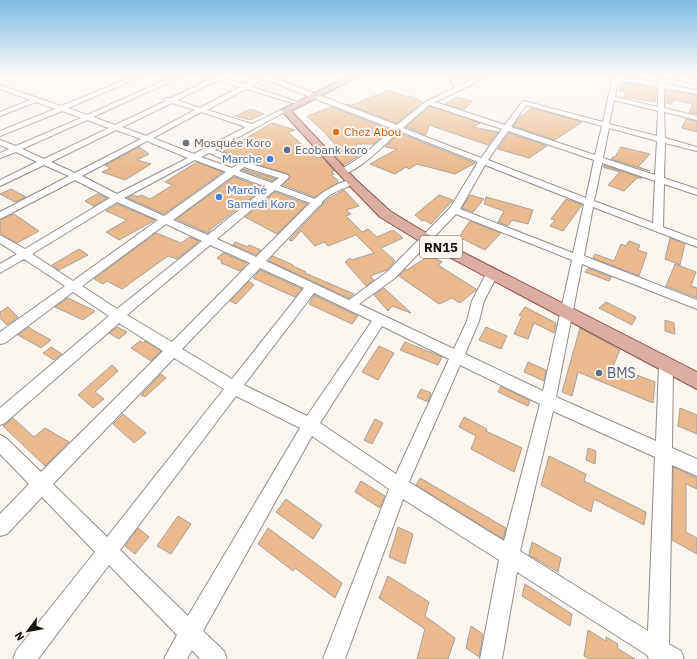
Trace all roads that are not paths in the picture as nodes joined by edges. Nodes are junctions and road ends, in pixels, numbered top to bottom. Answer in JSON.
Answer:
{"nodes":[{"id":1,"x":21,"y":106,"type":"edge"},
{"id":2,"x":52,"y":106,"type":"edge"},
{"id":3,"x":69,"y":106,"type":"edge"},
{"id":4,"x":114,"y":106,"type":"edge"},
{"id":5,"x":161,"y":106,"type":"edge"},
{"id":6,"x":187,"y":106,"type":"edge"},
{"id":7,"x":209,"y":106,"type":"edge"},
{"id":8,"x":294,"y":106,"type":"edge"},
{"id":9,"x":343,"y":106,"type":"edge"},
{"id":10,"x":424,"y":106,"type":"edge"},
{"id":11,"x":440,"y":106,"type":"edge"},
{"id":12,"x":522,"y":106,"type":"edge"},
{"id":13,"x":534,"y":106,"type":"edge"},
{"id":14,"x":610,"y":106,"type":"edge"},
{"id":15,"x":644,"y":106,"type":"edge"},
{"id":16,"x":661,"y":106,"type":"edge"},
{"id":17,"x":61,"y":109,"type":"junction"},
{"id":18,"x":201,"y":110,"type":"junction"},
{"id":19,"x":285,"y":110,"type":"junction"},
{"id":20,"x":661,"y":110,"type":"junction"},
{"id":21,"x":0,"y":114,"type":"edge"},
{"id":22,"x":85,"y":118,"type":"junction"},
{"id":23,"x":697,"y":118,"type":"edge"},
{"id":24,"x":606,"y":126,"type":"junction"},
{"id":25,"x":114,"y":127,"type":"junction"},
{"id":26,"x":253,"y":127,"type":"junction"},
{"id":27,"x":397,"y":127,"type":"junction"},
{"id":28,"x":507,"y":128,"type":"junction"},
{"id":29,"x":0,"y":134,"type":"edge"},
{"id":30,"x":146,"y":138,"type":"junction"},
{"id":31,"x":661,"y":138,"type":"junction"},
{"id":32,"x":0,"y":142,"type":"edge"},
{"id":33,"x":697,"y":148,"type":"edge"},
{"id":34,"x":15,"y":150,"type":"junction"},
{"id":35,"x":208,"y":150,"type":"junction"},
{"id":36,"x":0,"y":156,"type":"edge"},
{"id":37,"x":194,"y":157,"type":"junction"},
{"id":38,"x":599,"y":160,"type":"junction"},
{"id":39,"x":483,"y":161,"type":"junction"},
{"id":40,"x":43,"y":162,"type":"junction"},
{"id":41,"x":243,"y":164,"type":"junction"},
{"id":42,"x":233,"y":171,"type":"junction"},
{"id":43,"x":75,"y":176,"type":"junction"},
{"id":44,"x":348,"y":177,"type":"junction"},
{"id":45,"x":660,"y":179,"type":"junction"},
{"id":46,"x":0,"y":183,"type":"edge"},
{"id":47,"x":273,"y":187,"type":"junction"},
{"id":48,"x":697,"y":192,"type":"edge"},
{"id":49,"x":117,"y":198,"type":"junction"},
{"id":50,"x":318,"y":202,"type":"junction"},
{"id":51,"x":590,"y":202,"type":"junction"},
{"id":52,"x":454,"y":210,"type":"junction"},
{"id":53,"x":0,"y":216,"type":"edge"},
{"id":54,"x":165,"y":220,"type":"junction"},
{"id":55,"x":658,"y":229,"type":"junction"},
{"id":56,"x":0,"y":238,"type":"edge"},
{"id":57,"x":426,"y":239,"type":"junction"},
{"id":58,"x":210,"y":240,"type":"junction"},
{"id":59,"x":697,"y":244,"type":"edge"},
{"id":60,"x":23,"y":254,"type":"junction"},
{"id":61,"x":578,"y":259,"type":"junction"},
{"id":62,"x":260,"y":262,"type":"junction"},
{"id":63,"x":0,"y":269,"type":"edge"},
{"id":64,"x":492,"y":274,"type":"junction"},
{"id":65,"x":73,"y":287,"type":"junction"},
{"id":66,"x":312,"y":287,"type":"junction"},
{"id":67,"x":350,"y":305,"type":"junction"},
{"id":68,"x":697,"y":305,"type":"edge"},
{"id":69,"x":566,"y":313,"type":"junction"},
{"id":70,"x":118,"y":316,"type":"junction"},
{"id":71,"x":380,"y":319,"type":"junction"},
{"id":72,"x":0,"y":339,"type":"edge"},
{"id":73,"x":172,"y":350,"type":"junction"},
{"id":74,"x":457,"y":357,"type":"junction"},
{"id":75,"x":666,"y":366,"type":"junction"},
{"id":76,"x":697,"y":381,"type":"edge"},
{"id":77,"x":234,"y":387,"type":"junction"},
{"id":78,"x":548,"y":401,"type":"junction"},
{"id":79,"x":0,"y":418,"type":"edge"},
{"id":80,"x":310,"y":425,"type":"junction"},
{"id":81,"x":0,"y":443,"type":"edge"},
{"id":82,"x":664,"y":453,"type":"junction"},
{"id":83,"x":697,"y":468,"type":"edge"},
{"id":84,"x":41,"y":484,"type":"junction"},
{"id":85,"x":398,"y":486,"type":"junction"},
{"id":86,"x":0,"y":527,"type":"edge"},
{"id":87,"x":108,"y":551,"type":"junction"},
{"id":88,"x":510,"y":555,"type":"junction"},
{"id":89,"x":190,"y":633,"type":"junction"},
{"id":90,"x":658,"y":654,"type":"edge"},
{"id":91,"x":24,"y":659,"type":"edge"},
{"id":92,"x":175,"y":659,"type":"edge"},
{"id":93,"x":216,"y":659,"type":"edge"},
{"id":94,"x":334,"y":659,"type":"edge"},
{"id":95,"x":491,"y":659,"type":"edge"},
{"id":96,"x":673,"y":659,"type":"edge"}],
"edges":[{"from":1,"to":21,"type":"street"},
{"from":2,"to":17,"type":"street"},
{"from":3,"to":17,"type":"street"},
{"from":4,"to":22,"type":"street"},
{"from":5,"to":25,"type":"street"},
{"from":6,"to":18,"type":"street"},
{"from":7,"to":18,"type":"street"},
{"from":8,"to":19,"type":"main road"},
{"from":9,"to":27,"type":"street"},
{"from":10,"to":27,"type":"street"},
{"from":11,"to":28,"type":"street"},
{"from":12,"to":28,"type":"street"},
{"from":13,"to":24,"type":"street"},
{"from":14,"to":24,"type":"street"},
{"from":15,"to":20,"type":"street"},
{"from":16,"to":20,"type":"street"},
{"from":17,"to":22,"type":"street"},
{"from":17,"to":29,"type":"street"},
{"from":18,"to":26,"type":"street"},
{"from":18,"to":30,"type":"street"},
{"from":19,"to":26,"type":"street"},
{"from":19,"to":44,"type":"main road","number":"RN15"},
{"from":20,"to":23,"type":"street"},
{"from":20,"to":31,"type":"street"},
{"from":22,"to":25,"type":"street"},
{"from":22,"to":34,"type":"street"},
{"from":24,"to":31,"type":"street"},
{"from":24,"to":38,"type":"street"},
{"from":25,"to":30,"type":"street"},
{"from":25,"to":40,"type":"street"},
{"from":26,"to":35,"type":"street"},
{"from":27,"to":39,"type":"street"},
{"from":27,"to":44,"type":"street"},
{"from":28,"to":38,"type":"street"},
{"from":28,"to":39,"type":"street"},
{"from":30,"to":37,"type":"street"},
{"from":30,"to":43,"type":"street"},
{"from":31,"to":33,"type":"street"},
{"from":31,"to":45,"type":"street"},
{"from":32,"to":34,"type":"street"},
{"from":34,"to":36,"type":"street"},
{"from":34,"to":40,"type":"street"},
{"from":35,"to":37,"type":"street"},
{"from":35,"to":41,"type":"street"},
{"from":37,"to":42,"type":"street"},
{"from":37,"to":49,"type":"street"},
{"from":38,"to":45,"type":"street"},
{"from":38,"to":51,"type":"street"},
{"from":39,"to":51,"type":"street"},
{"from":39,"to":52,"type":"street"},
{"from":40,"to":43,"type":"street"},
{"from":40,"to":46,"type":"street"},
{"from":41,"to":42,"type":"street"},
{"from":41,"to":47,"type":"street"},
{"from":42,"to":47,"type":"street"},
{"from":42,"to":54,"type":"street"},
{"from":43,"to":49,"type":"street"},
{"from":43,"to":53,"type":"street"},
{"from":44,"to":50,"type":"street"},
{"from":44,"to":57,"type":"main road","number":"RN15"},
{"from":45,"to":48,"type":"street"},
{"from":45,"to":55,"type":"street"},
{"from":47,"to":50,"type":"street"},
{"from":47,"to":58,"type":"street"},
{"from":49,"to":54,"type":"street"},
{"from":49,"to":60,"type":"street"},
{"from":50,"to":62,"type":"street"},
{"from":51,"to":55,"type":"street"},
{"from":51,"to":61,"type":"street"},
{"from":52,"to":57,"type":"street"},
{"from":52,"to":61,"type":"street"},
{"from":54,"to":58,"type":"street"},
{"from":54,"to":65,"type":"street"},
{"from":55,"to":59,"type":"street"},
{"from":56,"to":60,"type":"street"},
{"from":57,"to":64,"type":"main road","number":"RN15"},
{"from":57,"to":67,"type":"street"},
{"from":58,"to":62,"type":"street"},
{"from":58,"to":70,"type":"street"},
{"from":60,"to":63,"type":"street"},
{"from":60,"to":65,"type":"street"},
{"from":61,"to":68,"type":"street"},
{"from":61,"to":69,"type":"street"},
{"from":62,"to":66,"type":"street"},
{"from":62,"to":73,"type":"street"},
{"from":64,"to":69,"type":"main road","number":"RN15"},
{"from":64,"to":74,"type":"street"},
{"from":65,"to":70,"type":"street"},
{"from":65,"to":72,"type":"street"},
{"from":66,"to":67,"type":"street"},
{"from":66,"to":77,"type":"street"},
{"from":67,"to":71,"type":"street"},
{"from":69,"to":75,"type":"main road","number":"RN15"},
{"from":69,"to":78,"type":"street"},
{"from":70,"to":73,"type":"street"},
{"from":70,"to":79,"type":"street"},
{"from":71,"to":74,"type":"street"},
{"from":71,"to":80,"type":"street"},
{"from":73,"to":77,"type":"street"},
{"from":73,"to":84,"type":"street"},
{"from":74,"to":78,"type":"street"},
{"from":74,"to":85,"type":"street"},
{"from":75,"to":76,"type":"main road","number":"RN15"},
{"from":75,"to":82,"type":"street"},
{"from":77,"to":80,"type":"street"},
{"from":77,"to":87,"type":"street"},
{"from":78,"to":82,"type":"street"},
{"from":78,"to":88,"type":"street"},
{"from":80,"to":85,"type":"street"},
{"from":80,"to":89,"type":"street"},
{"from":81,"to":84,"type":"street"},
{"from":82,"to":83,"type":"street"},
{"from":82,"to":90,"type":"street"},
{"from":84,"to":86,"type":"street"},
{"from":84,"to":87,"type":"street"},
{"from":85,"to":88,"type":"street"},
{"from":85,"to":94,"type":"street"},
{"from":87,"to":89,"type":"street"},
{"from":87,"to":91,"type":"street"},
{"from":88,"to":90,"type":"street"},
{"from":88,"to":95,"type":"street"},
{"from":89,"to":92,"type":"street"},
{"from":89,"to":93,"type":"street"},
{"from":90,"to":96,"type":"street"}]}
